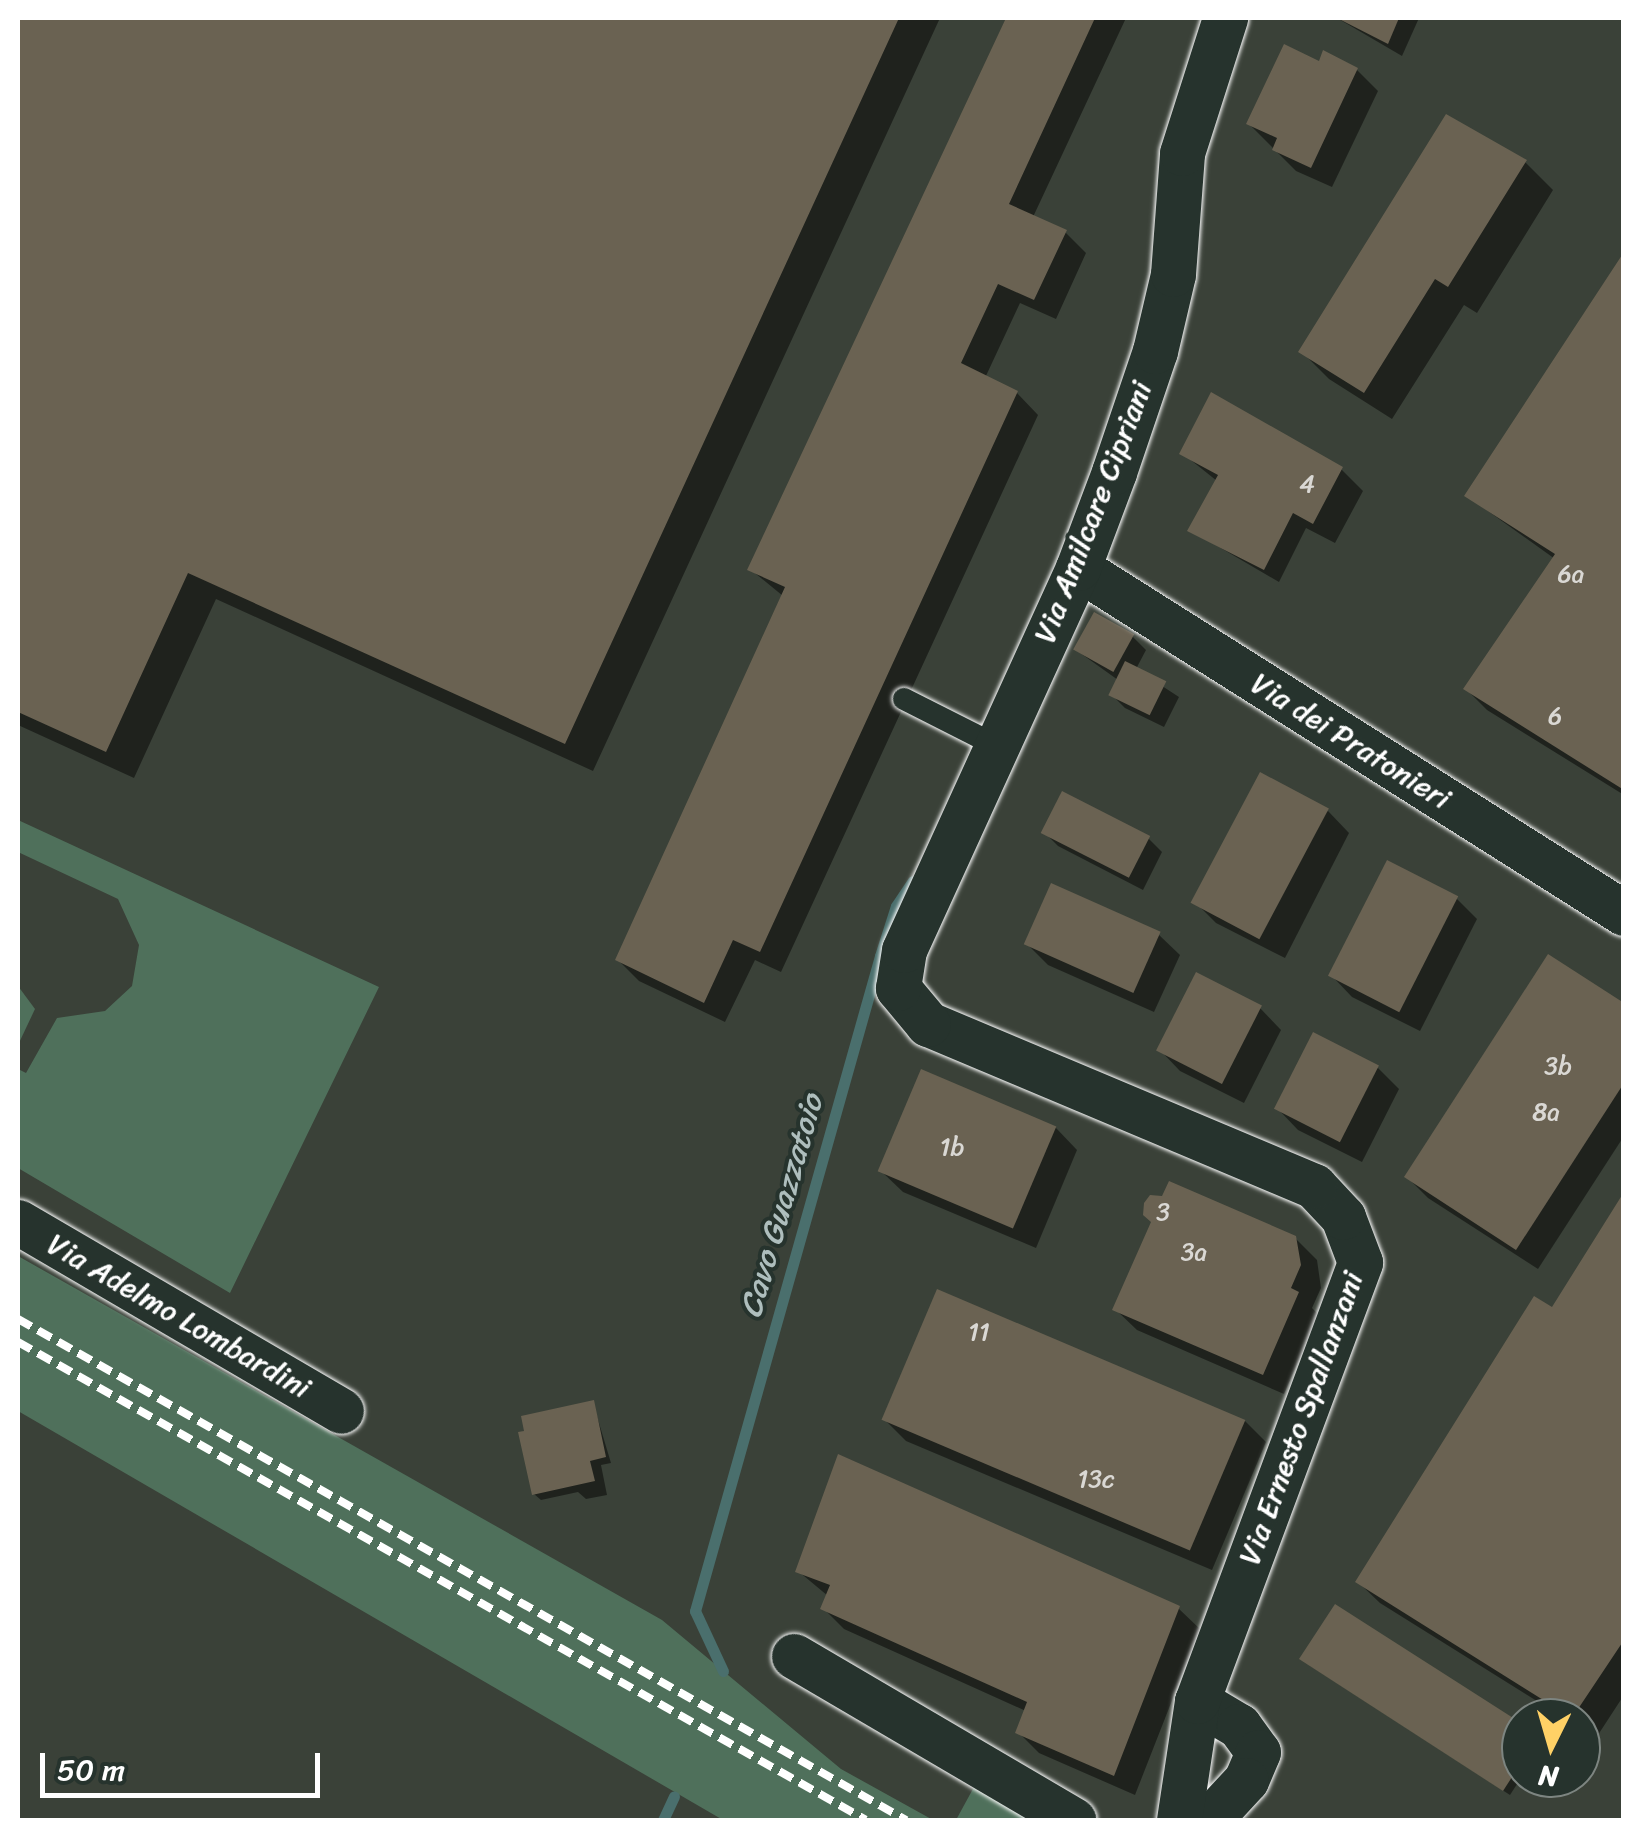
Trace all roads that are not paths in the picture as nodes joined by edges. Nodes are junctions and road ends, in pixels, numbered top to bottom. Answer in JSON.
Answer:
{"nodes":[{"id":1,"x":1224,"y":18,"type":"edge"},
{"id":2,"x":1078,"y":568,"type":"junction"},
{"id":3,"x":904,"y":699,"type":"dead end"},
{"id":4,"x":997,"y":746,"type":"junction"},
{"id":5,"x":1624,"y":913,"type":"edge"},
{"id":6,"x":898,"y":988,"type":"joint"},
{"id":7,"x":18,"y":1222,"type":"edge"},
{"id":8,"x":341,"y":1411,"type":"dead end"},
{"id":9,"x":794,"y":1656,"type":"dead end"},
{"id":10,"x":1197,"y":1701,"type":"junction"},
{"id":11,"x":1074,"y":1820,"type":"edge"},
{"id":12,"x":1179,"y":1820,"type":"edge"},
{"id":13,"x":1209,"y":1820,"type":"edge"}],
"edges":[{"from":1,"to":2,"type":"street","name":"Via Amilcare Cipriani"},
{"from":2,"to":4,"type":"street","name":"Via Amilcare Cipriani"},
{"from":2,"to":5,"type":"street","name":"Via dei Pratonieri"},
{"from":3,"to":4,"type":"lane"},
{"from":4,"to":6,"type":"street","name":"Via Amilcare Cipriani"},
{"from":6,"to":10,"type":"street","name":"Via Ernesto Spallanzani"},
{"from":7,"to":8,"type":"street","name":"Via Adelmo Lombardini"},
{"from":9,"to":11,"type":"street"},
{"from":10,"to":12,"type":"street","name":"Via Ernesto Spallanzani"},
{"from":10,"to":13,"type":"street"}]}
